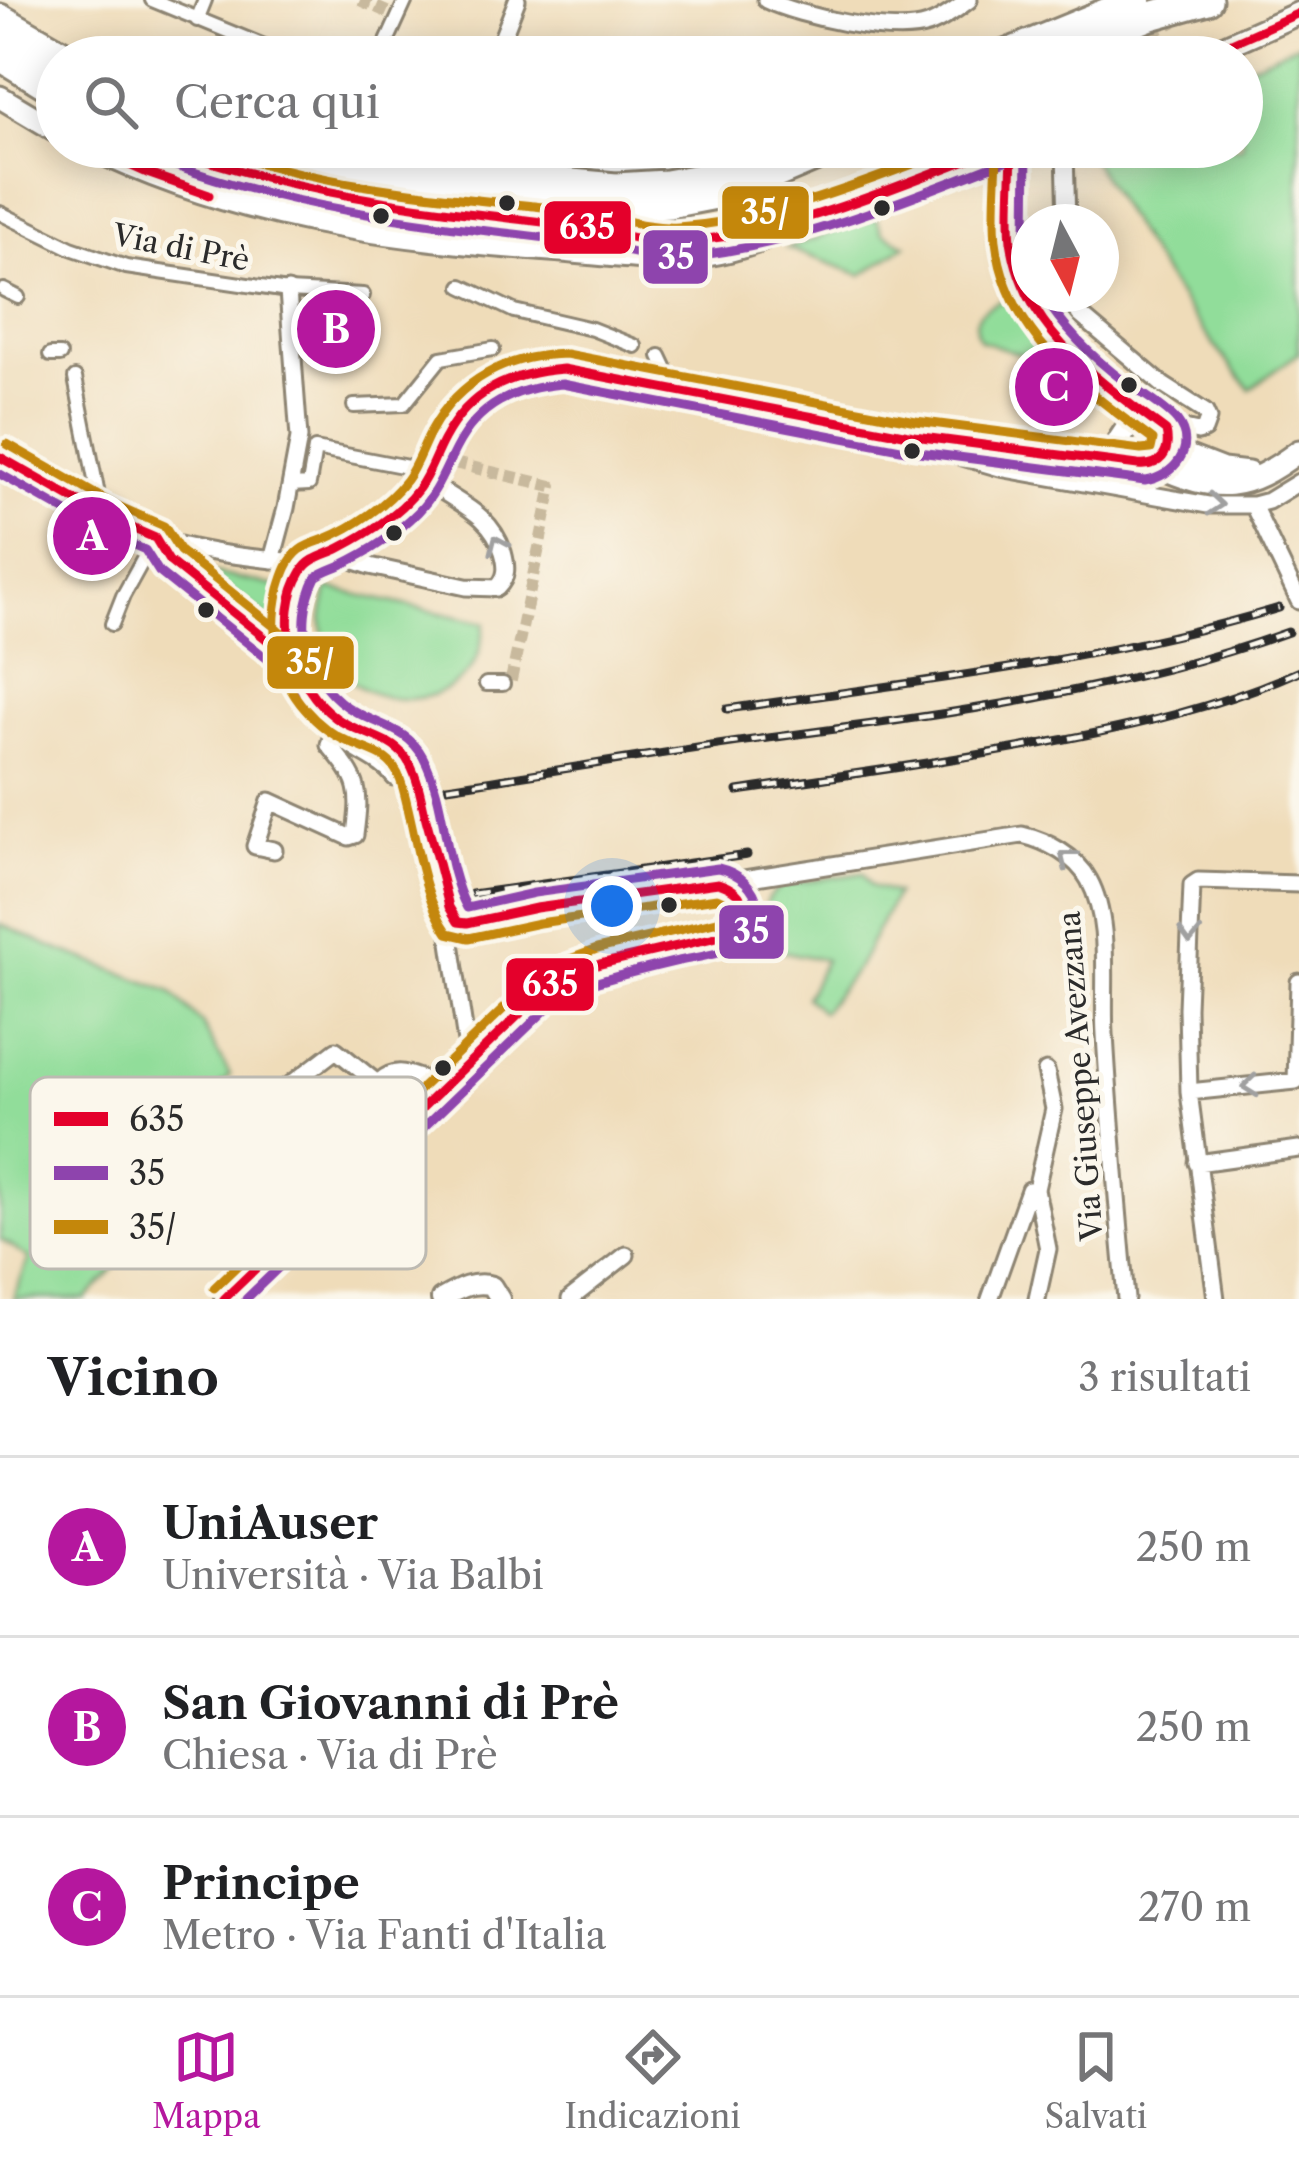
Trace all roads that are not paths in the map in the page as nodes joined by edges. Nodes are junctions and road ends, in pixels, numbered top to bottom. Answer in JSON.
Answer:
{"nodes":[{"id":1,"x":152,"y":0,"type":"edge"},
{"id":2,"x":205,"y":0,"type":"edge"},
{"id":3,"x":406,"y":0,"type":"edge"},
{"id":4,"x":517,"y":0,"type":"edge"},
{"id":5,"x":766,"y":0,"type":"edge"},
{"id":6,"x":969,"y":0,"type":"edge"},
{"id":7,"x":1137,"y":0,"type":"edge"},
{"id":8,"x":1208,"y":0,"type":"edge"},
{"id":9,"x":1299,"y":13,"type":"edge"},
{"id":10,"x":0,"y":18,"type":"edge"},
{"id":11,"x":196,"y":20,"type":"junction"},
{"id":12,"x":237,"y":36,"type":"edge"},
{"id":13,"x":390,"y":36,"type":"edge"},
{"id":14,"x":503,"y":36,"type":"edge"},
{"id":15,"x":1049,"y":36,"type":"edge"},
{"id":16,"x":1100,"y":36,"type":"edge"},
{"id":17,"x":1247,"y":36,"type":"edge"},
{"id":18,"x":36,"y":39,"type":"edge"},
{"id":19,"x":0,"y":42,"type":"edge"},
{"id":20,"x":0,"y":59,"type":"edge"},
{"id":21,"x":36,"y":62,"type":"edge"},
{"id":22,"x":36,"y":82,"type":"edge"},
{"id":23,"x":0,"y":98,"type":"edge"},
{"id":24,"x":36,"y":119,"type":"edge"},
{"id":25,"x":139,"y":168,"type":"edge"},
{"id":26,"x":227,"y":168,"type":"edge"},
{"id":27,"x":306,"y":168,"type":"edge"},
{"id":28,"x":407,"y":168,"type":"edge"},
{"id":29,"x":521,"y":168,"type":"edge"},
{"id":30,"x":733,"y":168,"type":"edge"},
{"id":31,"x":789,"y":168,"type":"edge"},
{"id":32,"x":807,"y":168,"type":"edge"},
{"id":33,"x":943,"y":168,"type":"edge"},
{"id":34,"x":1012,"y":168,"type":"edge"},
{"id":35,"x":1065,"y":168,"type":"edge"},
{"id":36,"x":1066,"y":204,"type":"edge"},
{"id":37,"x":0,"y":213,"type":"edge"},
{"id":38,"x":309,"y":222,"type":"junction"},
{"id":39,"x":567,"y":224,"type":"junction"},
{"id":40,"x":650,"y":241,"type":"junction"},
{"id":41,"x":462,"y":286,"type":"dead end"},
{"id":42,"x":288,"y":291,"type":"junction"},
{"id":43,"x":363,"y":295,"type":"dead end"},
{"id":44,"x":1078,"y":312,"type":"edge"},
{"id":45,"x":635,"y":346,"type":"dead end"},
{"id":46,"x":493,"y":349,"type":"dead end"},
{"id":47,"x":660,"y":356,"type":"dead end"},
{"id":48,"x":75,"y":378,"type":"dead end"},
{"id":49,"x":1099,"y":381,"type":"junction"},
{"id":50,"x":676,"y":390,"type":"junction"},
{"id":51,"x":354,"y":406,"type":"dead end"},
{"id":52,"x":1152,"y":421,"type":"junction"},
{"id":53,"x":1121,"y":436,"type":"junction"},
{"id":54,"x":944,"y":440,"type":"junction"},
{"id":55,"x":1299,"y":451,"type":"edge"},
{"id":56,"x":1066,"y":456,"type":"junction"},
{"id":57,"x":1162,"y":457,"type":"junction"},
{"id":58,"x":0,"y":458,"type":"edge"},
{"id":59,"x":1129,"y":462,"type":"junction"},
{"id":60,"x":426,"y":475,"type":"junction"},
{"id":61,"x":1299,"y":482,"type":"edge"},
{"id":62,"x":291,"y":485,"type":"junction"},
{"id":63,"x":1259,"y":507,"type":"junction"},
{"id":64,"x":102,"y":515,"type":"junction"},
{"id":65,"x":155,"y":538,"type":"junction"},
{"id":66,"x":331,"y":553,"type":"junction"},
{"id":67,"x":272,"y":560,"type":"junction"},
{"id":68,"x":308,"y":563,"type":"junction"},
{"id":69,"x":1290,"y":568,"type":"edge"},
{"id":70,"x":1299,"y":602,"type":"edge"},
{"id":71,"x":112,"y":624,"type":"dead end"},
{"id":72,"x":291,"y":658,"type":"junction"},
{"id":73,"x":486,"y":684,"type":"dead end"},
{"id":74,"x":503,"y":684,"type":"dead end"},
{"id":75,"x":412,"y":772,"type":"junction"},
{"id":76,"x":274,"y":850,"type":"dead end"},
{"id":77,"x":718,"y":883,"type":"junction"},
{"id":78,"x":1299,"y":884,"type":"edge"},
{"id":79,"x":454,"y":919,"type":"junction"},
{"id":80,"x":1299,"y":982,"type":"edge"},
{"id":81,"x":466,"y":1042,"type":"dead end"},
{"id":82,"x":1046,"y":1071,"type":"dead end"},
{"id":83,"x":300,"y":1077,"type":"edge"},
{"id":84,"x":368,"y":1077,"type":"edge"},
{"id":85,"x":426,"y":1083,"type":"edge"},
{"id":86,"x":445,"y":1084,"type":"junction"},
{"id":87,"x":1189,"y":1092,"type":"junction"},
{"id":88,"x":426,"y":1103,"type":"edge"},
{"id":89,"x":1299,"y":1149,"type":"edge"},
{"id":90,"x":1197,"y":1163,"type":"junction"},
{"id":91,"x":1036,"y":1190,"type":"junction"},
{"id":92,"x":626,"y":1255,"type":"dead end"},
{"id":93,"x":255,"y":1269,"type":"edge"},
{"id":94,"x":224,"y":1299,"type":"edge"},
{"id":95,"x":441,"y":1299,"type":"edge"},
{"id":96,"x":500,"y":1299,"type":"edge"},
{"id":97,"x":570,"y":1299,"type":"edge"},
{"id":98,"x":990,"y":1299,"type":"edge"},
{"id":99,"x":1037,"y":1299,"type":"edge"},
{"id":100,"x":1126,"y":1299,"type":"edge"},
{"id":101,"x":1216,"y":1299,"type":"edge"}],
"edges":[{"from":1,"to":11,"type":"street"},
{"from":2,"to":11,"type":"street"},
{"from":3,"to":13,"type":"street"},
{"from":4,"to":14,"type":"street"},
{"from":5,"to":6,"type":"street"},
{"from":7,"to":15,"type":"highway"},
{"from":8,"to":16,"type":"highway"},
{"from":9,"to":17,"type":"main road"},
{"from":10,"to":18,"type":"highway"},
{"from":11,"to":12,"type":"street"},
{"from":19,"to":21,"type":"highway"},
{"from":20,"to":22,"type":"main road"},
{"from":23,"to":24,"type":"main road"},
{"from":25,"to":38,"type":"main road"},
{"from":26,"to":39,"type":"main road"},
{"from":27,"to":31,"type":"highway","bridge":true},
{"from":28,"to":30,"type":"highway","bridge":true},
{"from":29,"to":39,"type":"street"},
{"from":32,"to":40,"type":"street"},
{"from":33,"to":40,"type":"main road"},
{"from":34,"to":49,"type":"main road"},
{"from":35,"to":36,"type":"street"},
{"from":37,"to":42,"type":"street","name":"Via di Prè"},
{"from":38,"to":39,"type":"street"},
{"from":38,"to":40,"type":"main road"},
{"from":39,"to":40,"type":"main road"},
{"from":41,"to":45,"type":"street"},
{"from":42,"to":43,"type":"street","name":"Via di Prè"},
{"from":42,"to":62,"type":"street"},
{"from":44,"to":52,"type":"street"},
{"from":46,"to":51,"type":"street"},
{"from":47,"to":50,"type":"street"},
{"from":48,"to":64,"type":"street"},
{"from":49,"to":52,"type":"main road"},
{"from":49,"to":53,"type":"main road"},
{"from":50,"to":54,"type":"street"},
{"from":50,"to":60,"type":"street"},
{"from":52,"to":53,"type":"main road"},
{"from":52,"to":57,"type":"main road"},
{"from":53,"to":56,"type":"street"},
{"from":53,"to":59,"type":"main road"},
{"from":54,"to":56,"type":"street"},
{"from":54,"to":63,"type":"street","one_way":true},
{"from":55,"to":57,"type":"main road"},
{"from":56,"to":59,"type":"street"},
{"from":57,"to":59,"type":"main road"},
{"from":58,"to":64,"type":"street"},
{"from":60,"to":62,"type":"street"},
{"from":60,"to":66,"type":"street"},
{"from":66,"to":60,"type":"street","one_way":true},
{"from":61,"to":63,"type":"street"},
{"from":62,"to":67,"type":"street"},
{"from":63,"to":69,"type":"street"},
{"from":64,"to":65,"type":"street"},
{"from":65,"to":67,"type":"street"},
{"from":65,"to":71,"type":"street"},
{"from":65,"to":72,"type":"street"},
{"from":66,"to":68,"type":"street"},
{"from":67,"to":68,"type":"street"},
{"from":68,"to":72,"type":"street"},
{"from":69,"to":70,"type":"street"},
{"from":72,"to":75,"type":"street"},
{"from":73,"to":74,"type":"street"},
{"from":75,"to":76,"type":"street"},
{"from":75,"to":79,"type":"street"},
{"from":77,"to":79,"type":"street"},
{"from":77,"to":86,"type":"street"},
{"from":100,"to":77,"type":"street","name":"Via Giuseppe Avezzana","one_way":true},
{"from":78,"to":87,"type":"street","one_way":true},
{"from":79,"to":81,"type":"street"},
{"from":80,"to":87,"type":"street","one_way":true},
{"from":82,"to":91,"type":"street"},
{"from":83,"to":84,"type":"street"},
{"from":85,"to":86,"type":"street"},
{"from":86,"to":88,"type":"street"},
{"from":87,"to":90,"type":"street"},
{"from":89,"to":90,"type":"street"},
{"from":90,"to":101,"type":"street"},
{"from":91,"to":98,"type":"street"},
{"from":91,"to":99,"type":"street"},
{"from":92,"to":97,"type":"street"},
{"from":93,"to":94,"type":"street"},
{"from":95,"to":96,"type":"street"}]}
